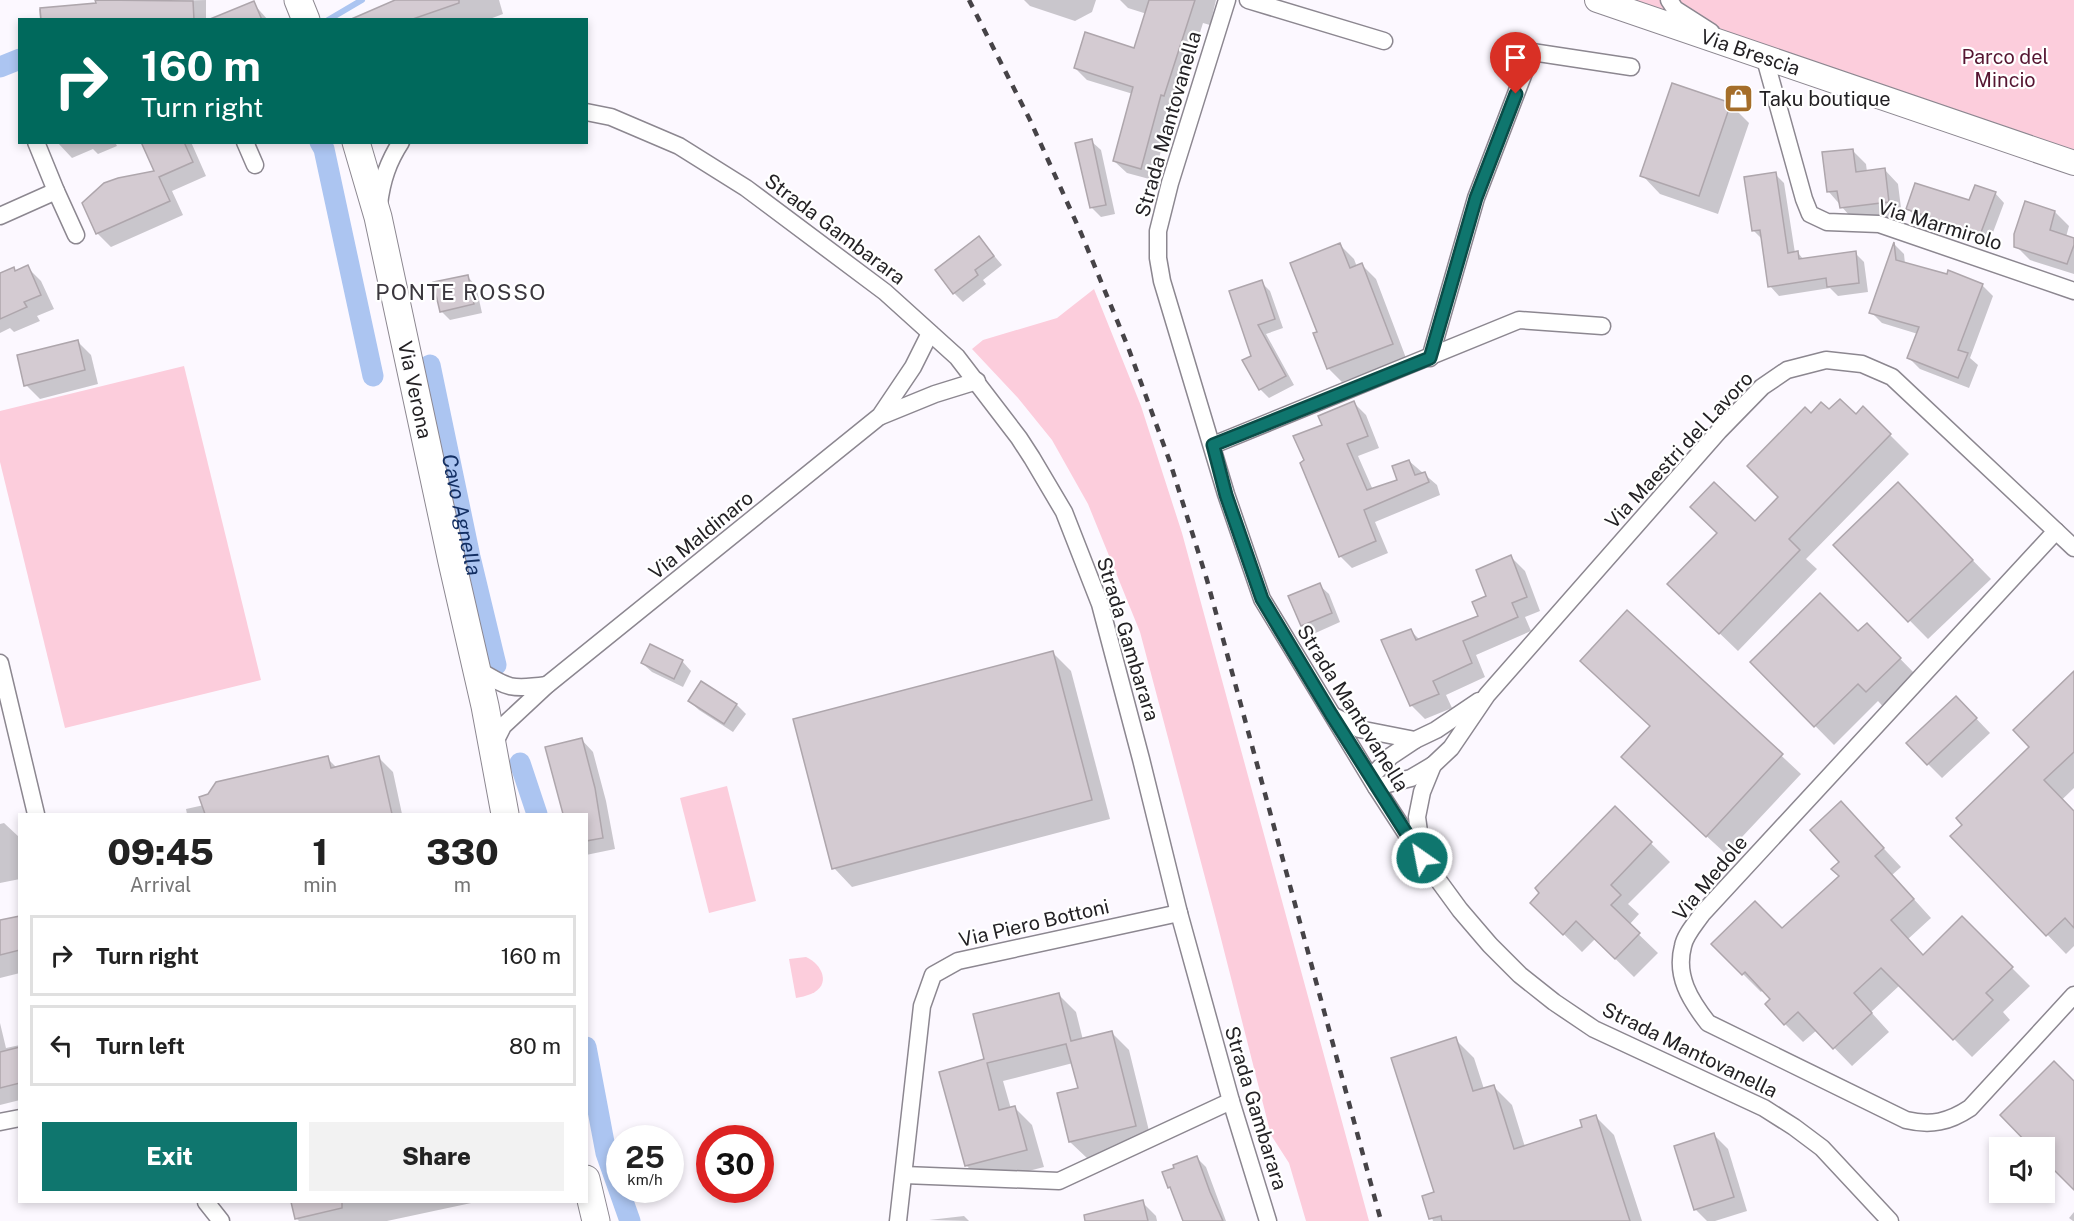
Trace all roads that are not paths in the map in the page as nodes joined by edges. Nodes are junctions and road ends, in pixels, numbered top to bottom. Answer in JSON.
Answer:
{"nodes":[{"id":1,"x":1227,"y":0,"type":"edge"},
{"id":2,"x":1248,"y":0,"type":"edge"},
{"id":3,"x":1669,"y":0,"type":"edge"},
{"id":4,"x":1601,"y":1,"type":"edge"},
{"id":5,"x":1384,"y":41,"type":"dead end"},
{"id":6,"x":1735,"y":46,"type":"junction"},
{"id":7,"x":1765,"y":59,"type":"junction"},
{"id":8,"x":1631,"y":67,"type":"dead end"},
{"id":9,"x":588,"y":112,"type":"edge"},
{"id":10,"x":37,"y":144,"type":"edge"},
{"id":11,"x":245,"y":144,"type":"edge"},
{"id":12,"x":357,"y":144,"type":"edge"},
{"id":13,"x":400,"y":144,"type":"edge"},
{"id":14,"x":2074,"y":163,"type":"edge"},
{"id":15,"x":255,"y":165,"type":"dead end"},
{"id":16,"x":56,"y":191,"type":"junction"},
{"id":17,"x":0,"y":216,"type":"edge"},
{"id":18,"x":378,"y":217,"type":"junction"},
{"id":19,"x":76,"y":235,"type":"dead end"},
{"id":20,"x":2074,"y":291,"type":"edge"},
{"id":21,"x":1602,"y":326,"type":"dead end"},
{"id":22,"x":930,"y":333,"type":"junction"},
{"id":23,"x":1430,"y":358,"type":"junction"},
{"id":24,"x":977,"y":381,"type":"junction"},
{"id":25,"x":880,"y":416,"type":"junction"},
{"id":26,"x":1213,"y":445,"type":"junction"},
{"id":27,"x":2056,"y":531,"type":"junction"},
{"id":28,"x":2074,"y":548,"type":"edge"},
{"id":29,"x":0,"y":663,"type":"edge"},
{"id":30,"x":477,"y":669,"type":"junction"},
{"id":31,"x":547,"y":685,"type":"junction"},
{"id":32,"x":1487,"y":696,"type":"junction"},
{"id":33,"x":1331,"y":714,"type":"junction"},
{"id":34,"x":1415,"y":740,"type":"junction"},
{"id":35,"x":492,"y":747,"type":"junction"},
{"id":36,"x":1433,"y":765,"type":"junction"},
{"id":37,"x":1374,"y":782,"type":"junction"},
{"id":38,"x":36,"y":813,"type":"edge"},
{"id":39,"x":505,"y":813,"type":"edge"},
{"id":40,"x":1422,"y":858,"type":"junction"},
{"id":41,"x":1179,"y":913,"type":"junction"},
{"id":42,"x":2074,"y":995,"type":"edge"},
{"id":43,"x":1231,"y":1101,"type":"junction"},
{"id":44,"x":18,"y":1118,"type":"edge"},
{"id":45,"x":0,"y":1122,"type":"edge"},
{"id":46,"x":904,"y":1176,"type":"junction"},
{"id":47,"x":588,"y":1187,"type":"edge"},
{"id":48,"x":207,"y":1203,"type":"edge"},
{"id":49,"x":221,"y":1221,"type":"edge"},
{"id":50,"x":596,"y":1221,"type":"edge"},
{"id":51,"x":898,"y":1221,"type":"edge"},
{"id":52,"x":1268,"y":1221,"type":"edge"},
{"id":53,"x":1890,"y":1221,"type":"edge"}],
"edges":[{"from":1,"to":26,"type":"street","name":"Strada Mantovanella"},
{"from":2,"to":5,"type":"street"},
{"from":3,"to":6,"type":"street"},
{"from":4,"to":6,"type":"main road","name":"Via Brescia"},
{"from":6,"to":7,"type":"main road","name":"Via Brescia"},
{"from":7,"to":14,"type":"main road","name":"Via Brescia"},
{"from":7,"to":20,"type":"street","name":"Via Marmirolo"},
{"from":8,"to":23,"type":"street"},
{"from":9,"to":22,"type":"street","name":"Strada Gambarara"},
{"from":10,"to":16,"type":"street"},
{"from":11,"to":15,"type":"street"},
{"from":12,"to":18,"type":"main road","name":"Via Verona"},
{"from":13,"to":18,"type":"street"},
{"from":16,"to":17,"type":"street"},
{"from":16,"to":19,"type":"street"},
{"from":18,"to":30,"type":"main road","name":"Via Verona"},
{"from":21,"to":23,"type":"street"},
{"from":22,"to":24,"type":"street","name":"Strada Gambarara"},
{"from":22,"to":25,"type":"street","name":"Via Maldinaro"},
{"from":23,"to":26,"type":"street"},
{"from":24,"to":25,"type":"street","name":"Via Maldinaro"},
{"from":24,"to":41,"type":"street","name":"Strada Gambarara"},
{"from":25,"to":31,"type":"street","name":"Via Maldinaro"},
{"from":26,"to":33,"type":"street","name":"Strada Mantovanella"},
{"from":27,"to":28,"type":"street","name":"Via Maestri del Lavoro"},
{"from":27,"to":32,"type":"street","name":"Via Maestri del Lavoro"},
{"from":27,"to":42,"type":"street","name":"Via Medole"},
{"from":29,"to":38,"type":"street"},
{"from":30,"to":31,"type":"street"},
{"from":30,"to":35,"type":"main road","name":"Via Verona"},
{"from":31,"to":35,"type":"street","name":"Via Maldinaro"},
{"from":32,"to":34,"type":"street"},
{"from":32,"to":36,"type":"street"},
{"from":33,"to":34,"type":"street"},
{"from":33,"to":37,"type":"street","name":"Strada Mantovanella"},
{"from":34,"to":37,"type":"street"},
{"from":35,"to":39,"type":"main road","name":"Via Verona"},
{"from":36,"to":37,"type":"street"},
{"from":36,"to":40,"type":"street"},
{"from":37,"to":40,"type":"street","name":"Strada Mantovanella"},
{"from":40,"to":53,"type":"street","name":"Strada Mantovanella"},
{"from":41,"to":43,"type":"street","name":"Strada Gambarara"},
{"from":41,"to":46,"type":"street","name":"Via Piero Bottoni"},
{"from":43,"to":46,"type":"street"},
{"from":43,"to":52,"type":"street","name":"Strada Gambarara"},
{"from":44,"to":45,"type":"street"},
{"from":46,"to":51,"type":"street","name":"Via Piero Bottoni"},
{"from":47,"to":50,"type":"main road"},
{"from":48,"to":49,"type":"street"}]}
